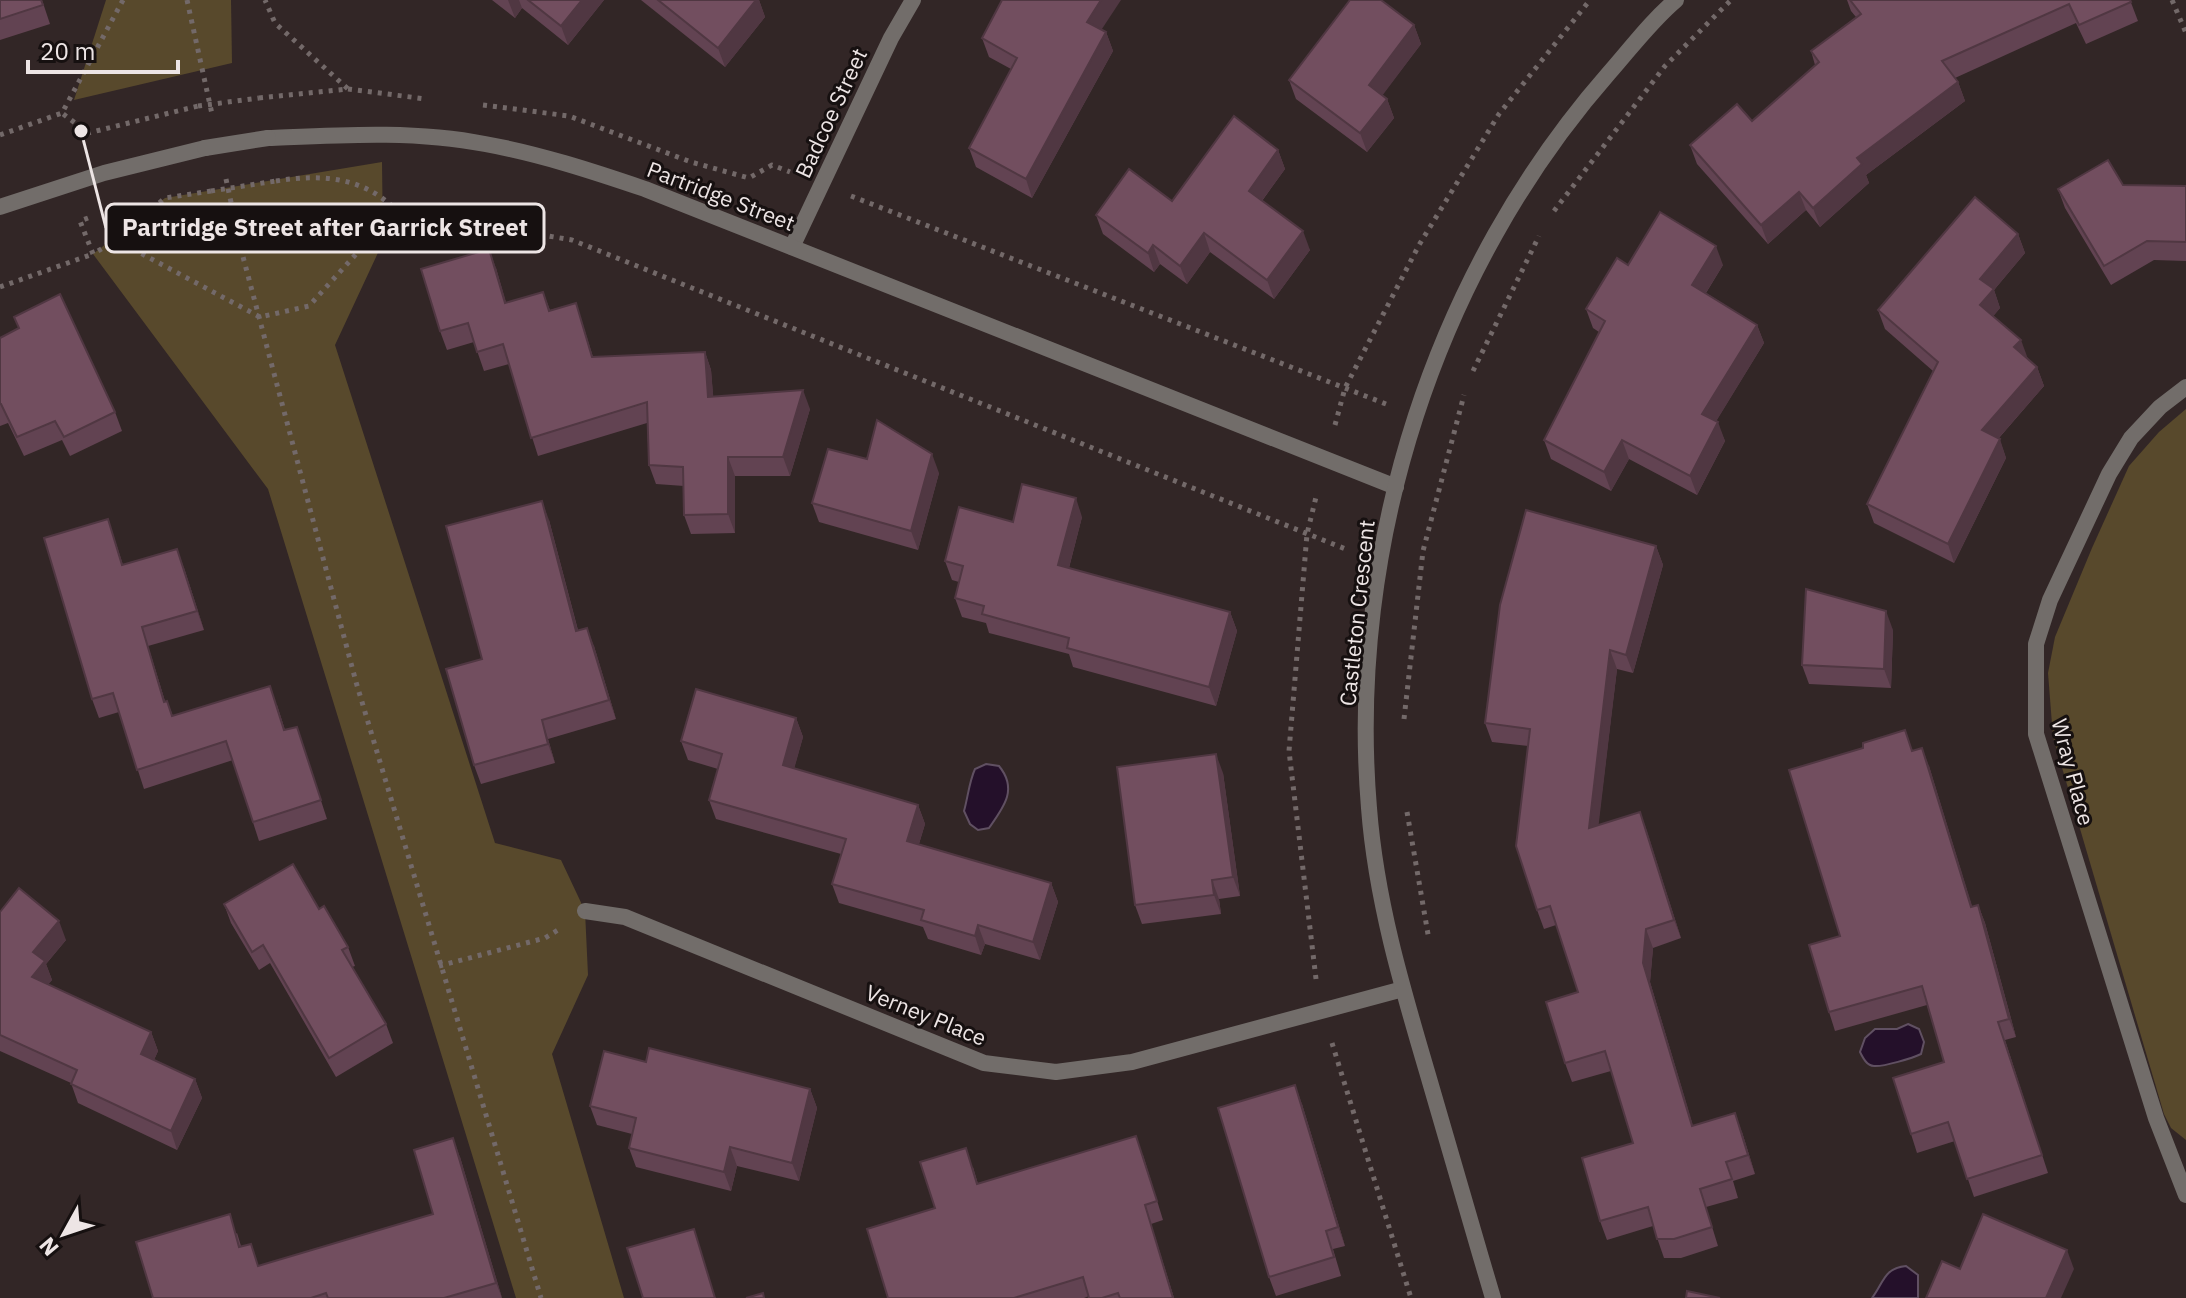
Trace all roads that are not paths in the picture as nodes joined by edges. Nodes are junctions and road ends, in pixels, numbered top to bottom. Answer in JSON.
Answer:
{"nodes":[{"id":1,"x":913,"y":0,"type":"edge"},
{"id":2,"x":1676,"y":0,"type":"edge"},
{"id":3,"x":0,"y":207,"type":"edge"},
{"id":4,"x":792,"y":247,"type":"junction"},
{"id":5,"x":2186,"y":387,"type":"edge"},
{"id":6,"x":1396,"y":487,"type":"junction"},
{"id":7,"x":585,"y":911,"type":"road end"},
{"id":8,"x":1403,"y":989,"type":"junction"},
{"id":9,"x":2186,"y":1195,"type":"edge"},
{"id":10,"x":1493,"y":1298,"type":"edge"}],
"edges":[{"from":1,"to":4,"type":"street","name":"Badcoe Street"},
{"from":2,"to":6,"type":"street","name":"Castleton Crescent"},
{"from":3,"to":4,"type":"street","name":"Partridge Street","bridge":true},
{"from":4,"to":6,"type":"street","name":"Partridge Street"},
{"from":5,"to":9,"type":"street","name":"Wray Place"},
{"from":6,"to":8,"type":"street","name":"Castleton Crescent"},
{"from":7,"to":8,"type":"street","name":"Verney Place"},
{"from":8,"to":10,"type":"street","name":"Castleton Crescent"}]}
